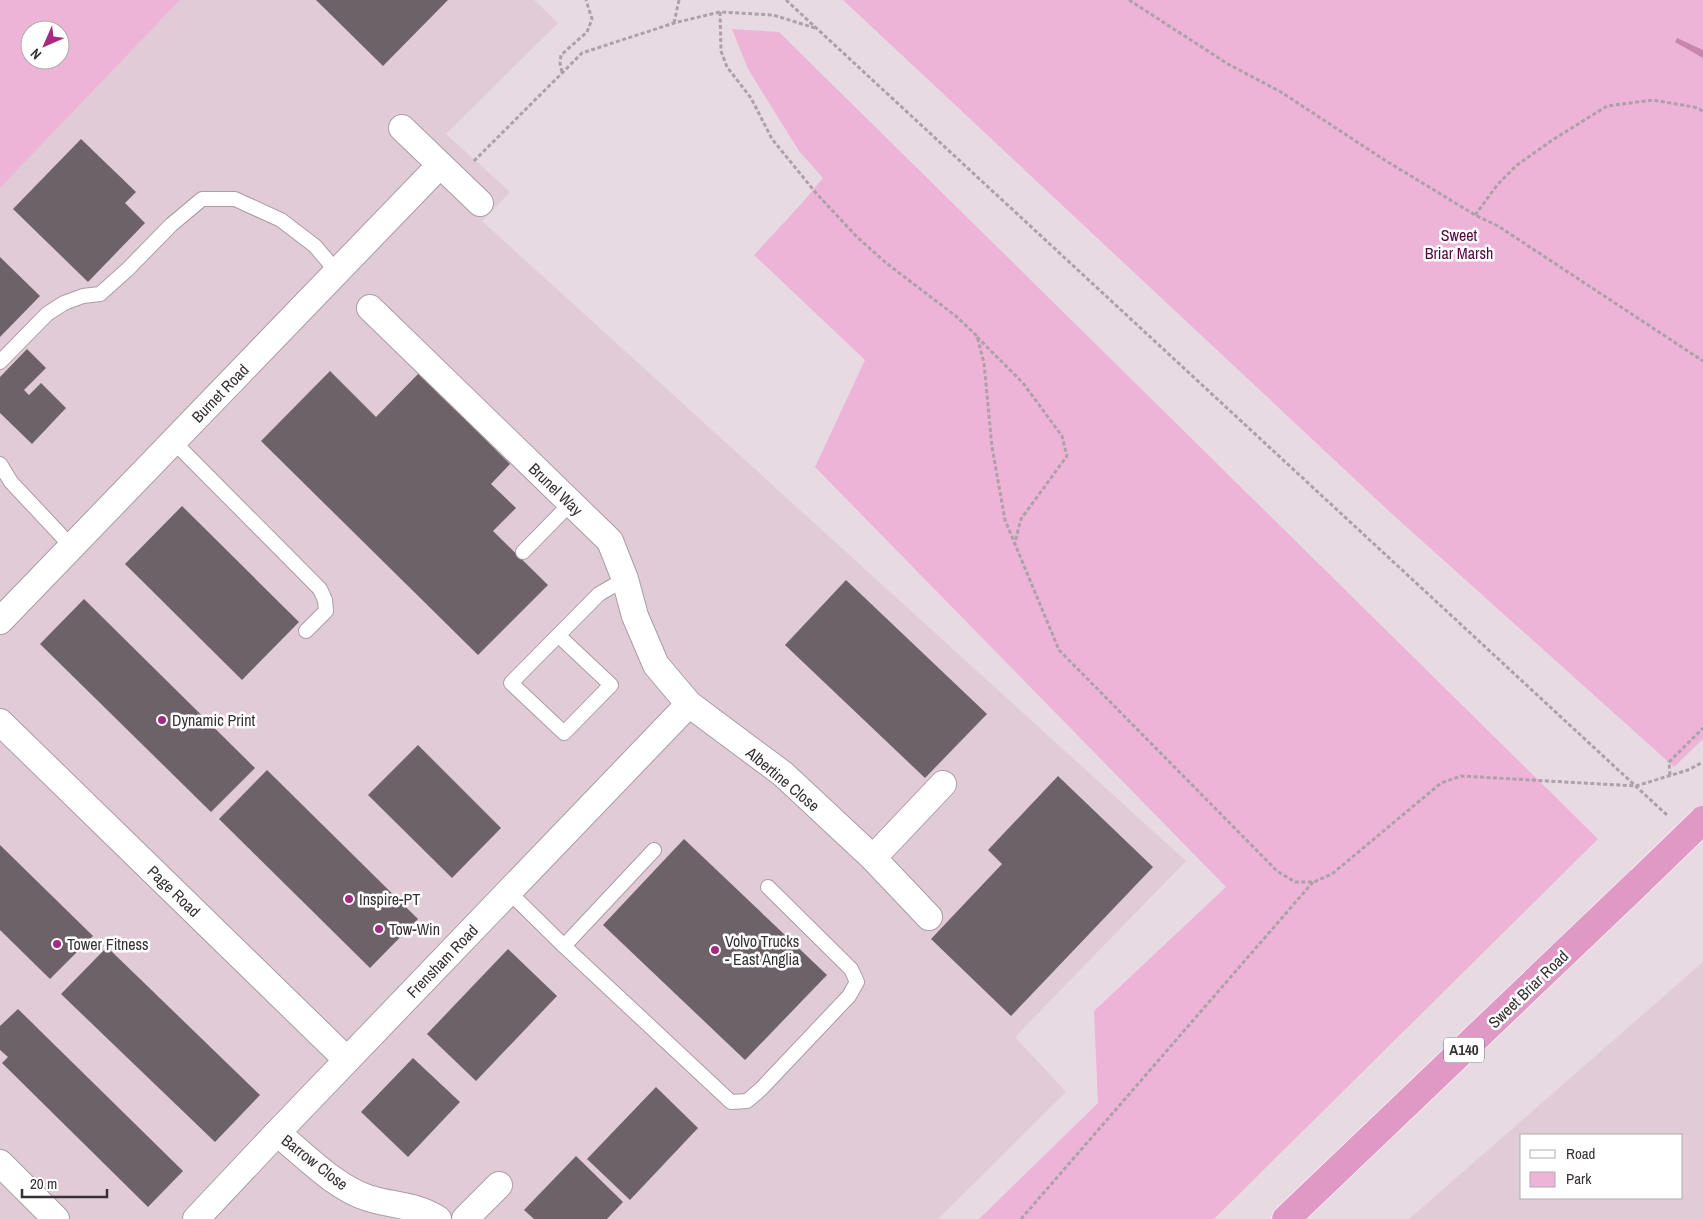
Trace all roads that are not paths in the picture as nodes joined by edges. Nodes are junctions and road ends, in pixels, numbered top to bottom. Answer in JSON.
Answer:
{"nodes":[{"id":1,"x":402,"y":128,"type":"dead end"},
{"id":2,"x":448,"y":173,"type":"junction"},
{"id":3,"x":480,"y":204,"type":"dead end"},
{"id":4,"x":337,"y":272,"type":"junction"},
{"id":5,"x":370,"y":308,"type":"dead end"},
{"id":6,"x":0,"y":362,"type":"edge"},
{"id":7,"x":173,"y":441,"type":"junction"},
{"id":8,"x":0,"y":464,"type":"edge"},
{"id":9,"x":571,"y":503,"type":"junction"},
{"id":10,"x":71,"y":546,"type":"junction"},
{"id":11,"x":523,"y":552,"type":"dead end"},
{"id":12,"x":625,"y":579,"type":"junction"},
{"id":13,"x":0,"y":621,"type":"edge"},
{"id":14,"x":306,"y":631,"type":"dead end"},
{"id":15,"x":559,"y":636,"type":"junction"},
{"id":16,"x":689,"y":704,"type":"junction"},
{"id":17,"x":0,"y":722,"type":"edge"},
{"id":18,"x":943,"y":784,"type":"dead end"},
{"id":19,"x":1703,"y":820,"type":"edge"},
{"id":20,"x":654,"y":850,"type":"dead end"},
{"id":21,"x":873,"y":858,"type":"junction"},
{"id":22,"x":768,"y":887,"type":"dead end"},
{"id":23,"x":509,"y":892,"type":"junction"},
{"id":24,"x":929,"y":917,"type":"dead end"},
{"id":25,"x":564,"y":946,"type":"junction"},
{"id":26,"x":347,"y":1060,"type":"junction"},
{"id":27,"x":277,"y":1133,"type":"junction"},
{"id":28,"x":0,"y":1163,"type":"edge"},
{"id":29,"x":500,"y":1185,"type":"dead end"},
{"id":30,"x":56,"y":1219,"type":"edge"},
{"id":31,"x":196,"y":1219,"type":"edge"},
{"id":32,"x":438,"y":1219,"type":"edge"},
{"id":33,"x":465,"y":1219,"type":"edge"},
{"id":34,"x":1286,"y":1219,"type":"edge"}],
"edges":[{"from":1,"to":2,"type":"street"},
{"from":2,"to":3,"type":"street"},
{"from":2,"to":4,"type":"street","name":"Burnet Road"},
{"from":4,"to":6,"type":"lane"},
{"from":4,"to":7,"type":"street","name":"Burnet Road"},
{"from":5,"to":9,"type":"street","name":"Brunel Way"},
{"from":7,"to":10,"type":"street","name":"Burnet Road"},
{"from":7,"to":14,"type":"lane"},
{"from":8,"to":10,"type":"lane"},
{"from":9,"to":11,"type":"lane"},
{"from":9,"to":12,"type":"street","name":"Brunel Way"},
{"from":10,"to":13,"type":"street","name":"Burnet Road"},
{"from":12,"to":15,"type":"lane"},
{"from":12,"to":16,"type":"street","name":"Brunel Way"},
{"from":15,"to":15,"type":"lane"},
{"from":16,"to":21,"type":"street","name":"Albertine Close"},
{"from":16,"to":23,"type":"street","name":"Frensham Road"},
{"from":17,"to":26,"type":"street","name":"Page Road"},
{"from":18,"to":21,"type":"street"},
{"from":19,"to":34,"type":"highway","name":"Sweet Briar Road","number":"A140","bridge":true},
{"from":20,"to":25,"type":"lane"},
{"from":21,"to":24,"type":"street","name":"Albertine Close"},
{"from":22,"to":25,"type":"lane"},
{"from":23,"to":25,"type":"lane"},
{"from":23,"to":26,"type":"street","name":"Frensham Road"},
{"from":26,"to":27,"type":"street","name":"Frensham Road"},
{"from":27,"to":31,"type":"street","name":"Frensham Road"},
{"from":27,"to":32,"type":"street","name":"Barrow Close"},
{"from":28,"to":30,"type":"street"},
{"from":29,"to":33,"type":"street"}]}
